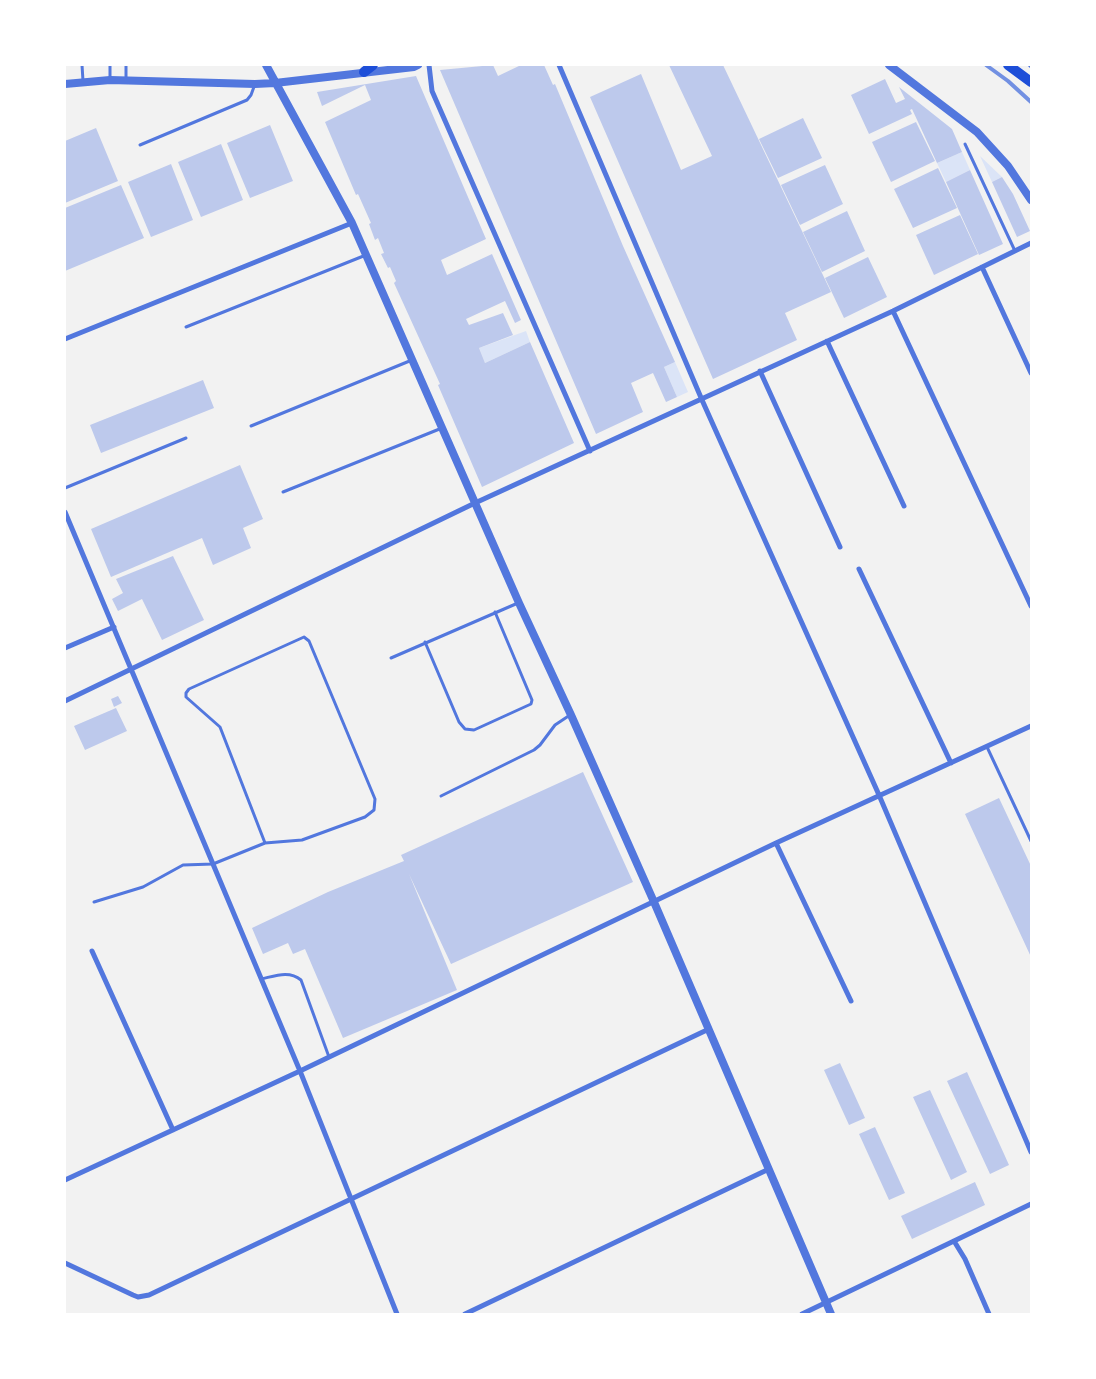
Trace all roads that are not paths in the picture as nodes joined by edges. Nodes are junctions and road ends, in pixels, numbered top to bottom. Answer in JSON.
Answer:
{"nodes":[{"id":1,"x":82,"y":65,"type":"edge"},
{"id":2,"x":110,"y":65,"type":"edge"},
{"id":3,"x":126,"y":65,"type":"edge"},
{"id":4,"x":266,"y":65,"type":"edge"},
{"id":5,"x":418,"y":65,"type":"edge"},
{"id":6,"x":429,"y":65,"type":"edge"},
{"id":7,"x":559,"y":65,"type":"edge"},
{"id":8,"x":888,"y":65,"type":"edge"},
{"id":9,"x":1008,"y":65,"type":"edge"},
{"id":10,"x":368,"y":68,"type":"edge"},
{"id":11,"x":110,"y":80,"type":"junction"},
{"id":12,"x":126,"y":80,"type":"junction"},
{"id":13,"x":83,"y":81,"type":"junction"},
{"id":14,"x":1031,"y":82,"type":"edge"},
{"id":15,"x":276,"y":83,"type":"junction"},
{"id":16,"x":65,"y":84,"type":"edge"},
{"id":17,"x":255,"y":84,"type":"junction"},
{"id":18,"x":965,"y":144,"type":"dead end"},
{"id":19,"x":140,"y":145,"type":"dead end"},
{"id":20,"x":1031,"y":200,"type":"edge"},
{"id":21,"x":352,"y":223,"type":"junction"},
{"id":22,"x":1031,"y":243,"type":"edge"},
{"id":23,"x":1015,"y":251,"type":"junction"},
{"id":24,"x":366,"y":254,"type":"junction"},
{"id":25,"x":982,"y":267,"type":"junction"},
{"id":26,"x":893,"y":311,"type":"junction"},
{"id":27,"x":186,"y":327,"type":"dead end"},
{"id":28,"x":65,"y":339,"type":"edge"},
{"id":29,"x":827,"y":341,"type":"junction"},
{"id":30,"x":413,"y":360,"type":"junction"},
{"id":31,"x":760,"y":371,"type":"junction"},
{"id":32,"x":1031,"y":373,"type":"edge"},
{"id":33,"x":702,"y":400,"type":"junction"},
{"id":34,"x":251,"y":426,"type":"dead end"},
{"id":35,"x":442,"y":428,"type":"junction"},
{"id":36,"x":186,"y":438,"type":"dead end"},
{"id":37,"x":590,"y":451,"type":"junction"},
{"id":38,"x":65,"y":488,"type":"edge"},
{"id":39,"x":283,"y":492,"type":"dead end"},
{"id":40,"x":475,"y":503,"type":"junction"},
{"id":41,"x":904,"y":506,"type":"dead end"},
{"id":42,"x":65,"y":512,"type":"edge"},
{"id":43,"x":840,"y":547,"type":"dead end"},
{"id":44,"x":859,"y":569,"type":"dead end"},
{"id":45,"x":518,"y":603,"type":"junction"},
{"id":46,"x":1031,"y":606,"type":"edge"},
{"id":47,"x":495,"y":612,"type":"junction"},
{"id":48,"x":114,"y":628,"type":"junction"},
{"id":49,"x":425,"y":642,"type":"junction"},
{"id":50,"x":65,"y":648,"type":"edge"},
{"id":51,"x":391,"y":658,"type":"dead end"},
{"id":52,"x":132,"y":669,"type":"junction"},
{"id":53,"x":65,"y":701,"type":"edge"},
{"id":54,"x":571,"y":715,"type":"junction"},
{"id":55,"x":1031,"y":726,"type":"edge"},
{"id":56,"x":987,"y":747,"type":"junction"},
{"id":57,"x":951,"y":763,"type":"junction"},
{"id":58,"x":441,"y":796,"type":"dead end"},
{"id":59,"x":879,"y":796,"type":"junction"},
{"id":60,"x":1031,"y":841,"type":"edge"},
{"id":61,"x":265,"y":842,"type":"junction"},
{"id":62,"x":776,"y":843,"type":"junction"},
{"id":63,"x":213,"y":864,"type":"junction"},
{"id":64,"x":94,"y":902,"type":"dead end"},
{"id":65,"x":654,"y":902,"type":"junction"},
{"id":66,"x":92,"y":951,"type":"dead end"},
{"id":67,"x":261,"y":979,"type":"junction"},
{"id":68,"x":851,"y":1001,"type":"dead end"},
{"id":69,"x":709,"y":1029,"type":"junction"},
{"id":70,"x":329,"y":1056,"type":"junction"},
{"id":71,"x":300,"y":1071,"type":"junction"},
{"id":72,"x":174,"y":1130,"type":"junction"},
{"id":73,"x":1031,"y":1152,"type":"edge"},
{"id":74,"x":769,"y":1169,"type":"junction"},
{"id":75,"x":65,"y":1180,"type":"edge"},
{"id":76,"x":352,"y":1199,"type":"junction"},
{"id":77,"x":1031,"y":1204,"type":"edge"},
{"id":78,"x":954,"y":1241,"type":"junction"},
{"id":79,"x":65,"y":1263,"type":"edge"},
{"id":80,"x":827,"y":1303,"type":"junction"},
{"id":81,"x":397,"y":1314,"type":"edge"},
{"id":82,"x":465,"y":1314,"type":"edge"},
{"id":83,"x":802,"y":1314,"type":"edge"},
{"id":84,"x":831,"y":1314,"type":"edge"},
{"id":85,"x":990,"y":1314,"type":"edge"}],
"edges":[{"from":1,"to":13,"type":"lane"},
{"from":2,"to":11,"type":"lane"},
{"from":3,"to":12,"type":"lane"},
{"from":4,"to":15,"type":"street"},
{"from":5,"to":10,"type":"street"},
{"from":6,"to":37,"type":"street"},
{"from":7,"to":33,"type":"street"},
{"from":8,"to":20,"type":"street"},
{"from":9,"to":14,"type":"main road"},
{"from":10,"to":15,"type":"street"},
{"from":11,"to":12,"type":"street"},
{"from":11,"to":13,"type":"street"},
{"from":12,"to":17,"type":"street"},
{"from":13,"to":16,"type":"street"},
{"from":15,"to":17,"type":"street"},
{"from":15,"to":21,"type":"street"},
{"from":17,"to":19,"type":"lane"},
{"from":18,"to":23,"type":"lane"},
{"from":21,"to":24,"type":"street"},
{"from":21,"to":28,"type":"street"},
{"from":22,"to":23,"type":"street"},
{"from":23,"to":25,"type":"street"},
{"from":24,"to":27,"type":"lane"},
{"from":24,"to":30,"type":"street"},
{"from":25,"to":26,"type":"street"},
{"from":25,"to":32,"type":"street"},
{"from":26,"to":29,"type":"street"},
{"from":26,"to":46,"type":"street"},
{"from":29,"to":31,"type":"street"},
{"from":29,"to":41,"type":"street"},
{"from":30,"to":34,"type":"lane"},
{"from":30,"to":35,"type":"street"},
{"from":31,"to":33,"type":"street"},
{"from":31,"to":43,"type":"street"},
{"from":33,"to":37,"type":"street"},
{"from":33,"to":59,"type":"street"},
{"from":35,"to":39,"type":"lane"},
{"from":35,"to":40,"type":"street"},
{"from":36,"to":38,"type":"lane"},
{"from":37,"to":40,"type":"street"},
{"from":40,"to":45,"type":"street"},
{"from":40,"to":52,"type":"street"},
{"from":42,"to":48,"type":"street"},
{"from":44,"to":57,"type":"street"},
{"from":45,"to":47,"type":"lane"},
{"from":45,"to":54,"type":"street"},
{"from":47,"to":49,"type":"lane"},
{"from":47,"to":49,"type":"lane"},
{"from":48,"to":50,"type":"street"},
{"from":48,"to":52,"type":"street"},
{"from":49,"to":51,"type":"lane"},
{"from":52,"to":53,"type":"street"},
{"from":52,"to":63,"type":"street"},
{"from":54,"to":58,"type":"lane"},
{"from":54,"to":65,"type":"street"},
{"from":55,"to":56,"type":"street"},
{"from":56,"to":57,"type":"street"},
{"from":56,"to":60,"type":"lane"},
{"from":57,"to":59,"type":"street"},
{"from":59,"to":62,"type":"street"},
{"from":59,"to":73,"type":"street"},
{"from":61,"to":61,"type":"lane"},
{"from":61,"to":63,"type":"lane"},
{"from":62,"to":65,"type":"street"},
{"from":62,"to":68,"type":"street"},
{"from":63,"to":64,"type":"lane"},
{"from":63,"to":67,"type":"street"},
{"from":65,"to":69,"type":"street"},
{"from":65,"to":70,"type":"street"},
{"from":66,"to":72,"type":"street"},
{"from":67,"to":70,"type":"lane"},
{"from":67,"to":71,"type":"street"},
{"from":69,"to":74,"type":"street"},
{"from":69,"to":76,"type":"street"},
{"from":70,"to":71,"type":"street"},
{"from":71,"to":72,"type":"street"},
{"from":71,"to":76,"type":"street"},
{"from":72,"to":75,"type":"street"},
{"from":74,"to":80,"type":"street"},
{"from":74,"to":82,"type":"street"},
{"from":76,"to":79,"type":"street"},
{"from":76,"to":81,"type":"street"},
{"from":77,"to":78,"type":"street"},
{"from":78,"to":80,"type":"street"},
{"from":78,"to":85,"type":"street"},
{"from":80,"to":83,"type":"street"},
{"from":80,"to":84,"type":"street"}]}
